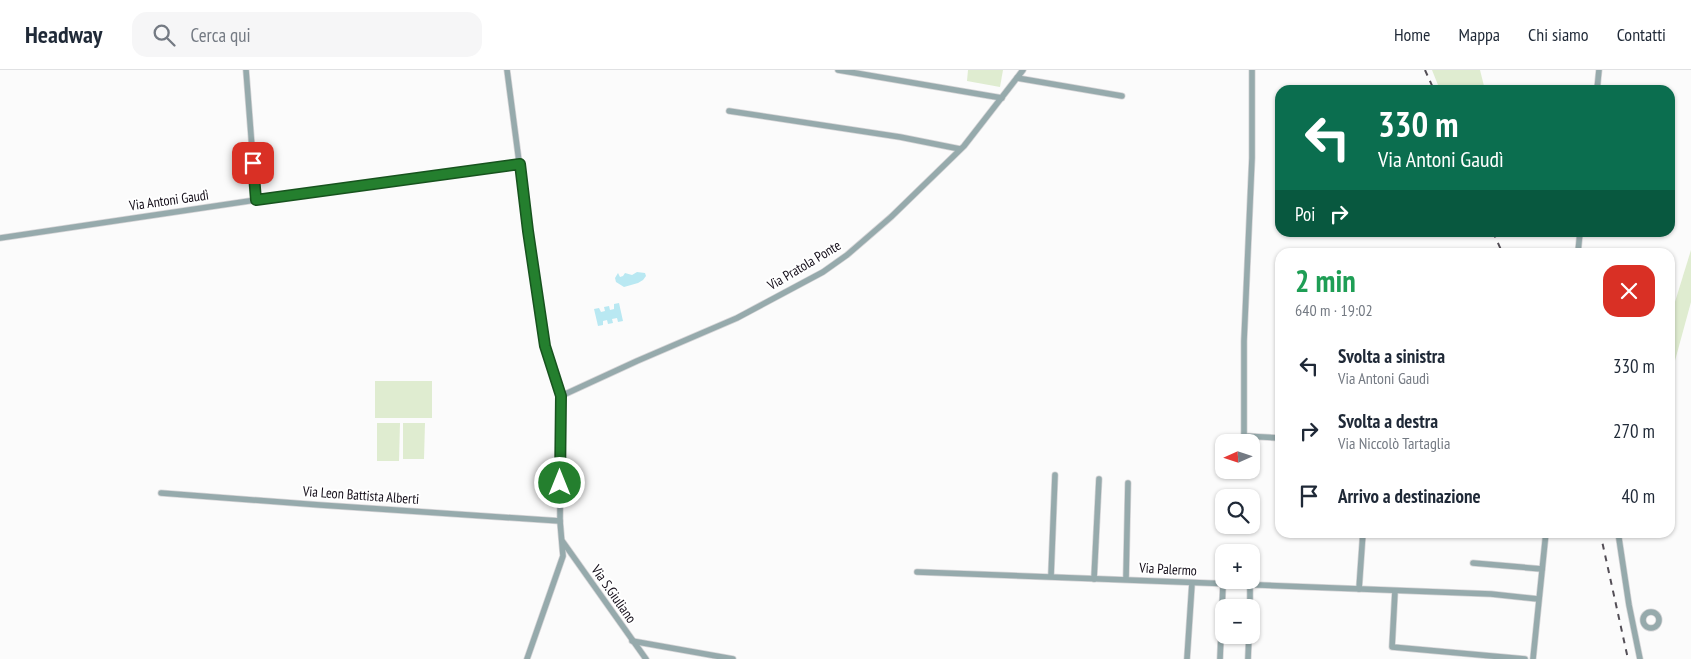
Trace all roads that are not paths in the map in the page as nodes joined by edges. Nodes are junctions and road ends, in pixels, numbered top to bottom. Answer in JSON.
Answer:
{"nodes":[{"id":1,"x":246,"y":70,"type":"edge"},
{"id":2,"x":508,"y":70,"type":"edge"},
{"id":3,"x":838,"y":70,"type":"edge"},
{"id":4,"x":1023,"y":70,"type":"edge"},
{"id":5,"x":1252,"y":70,"type":"edge"},
{"id":6,"x":1599,"y":70,"type":"edge"},
{"id":7,"x":1017,"y":78,"type":"junction"},
{"id":8,"x":1598,"y":85,"type":"edge"},
{"id":9,"x":1122,"y":96,"type":"dead end"},
{"id":10,"x":1002,"y":98,"type":"junction"},
{"id":11,"x":729,"y":111,"type":"dead end"},
{"id":12,"x":960,"y":149,"type":"junction"},
{"id":13,"x":520,"y":164,"type":"junction"},
{"id":14,"x":256,"y":200,"type":"junction"},
{"id":15,"x":0,"y":238,"type":"edge"},
{"id":16,"x":561,"y":396,"type":"junction"},
{"id":17,"x":1275,"y":438,"type":"edge"},
{"id":18,"x":1054,"y":475,"type":"dead end"},
{"id":19,"x":1099,"y":479,"type":"dead end"},
{"id":20,"x":1128,"y":483,"type":"dead end"},
{"id":21,"x":161,"y":493,"type":"dead end"},
{"id":22,"x":560,"y":521,"type":"junction"},
{"id":23,"x":1363,"y":538,"type":"edge"},
{"id":24,"x":1545,"y":538,"type":"edge"},
{"id":25,"x":1619,"y":538,"type":"edge"},
{"id":26,"x":563,"y":542,"type":"junction"},
{"id":27,"x":1473,"y":563,"type":"dead end"},
{"id":28,"x":1542,"y":569,"type":"junction"},
{"id":29,"x":917,"y":572,"type":"dead end"},
{"id":30,"x":1052,"y":576,"type":"junction"},
{"id":31,"x":1094,"y":578,"type":"junction"},
{"id":32,"x":1126,"y":579,"type":"junction"},
{"id":33,"x":1192,"y":583,"type":"junction"},
{"id":34,"x":1215,"y":584,"type":"edge"},
{"id":35,"x":1260,"y":585,"type":"edge"},
{"id":36,"x":1223,"y":589,"type":"edge"},
{"id":37,"x":1359,"y":589,"type":"junction"},
{"id":38,"x":1395,"y":591,"type":"junction"},
{"id":39,"x":1538,"y":599,"type":"junction"},
{"id":40,"x":1631,"y":618,"type":"junction"},
{"id":41,"x":1643,"y":618,"type":"dead end"},
{"id":42,"x":632,"y":641,"type":"junction"},
{"id":43,"x":1248,"y":644,"type":"edge"},
{"id":44,"x":527,"y":659,"type":"edge"},
{"id":45,"x":646,"y":659,"type":"edge"},
{"id":46,"x":733,"y":659,"type":"edge"},
{"id":47,"x":1187,"y":659,"type":"edge"},
{"id":48,"x":1220,"y":659,"type":"edge"},
{"id":49,"x":1248,"y":659,"type":"edge"},
{"id":50,"x":1526,"y":659,"type":"edge"},
{"id":51,"x":1533,"y":659,"type":"edge"},
{"id":52,"x":1640,"y":659,"type":"edge"}],
"edges":[{"from":1,"to":14,"type":"street"},
{"from":2,"to":13,"type":"street"},
{"from":3,"to":10,"type":"street"},
{"from":4,"to":7,"type":"street","name":"Via Pratola Ponte"},
{"from":5,"to":17,"type":"street"},
{"from":6,"to":8,"type":"street"},
{"from":7,"to":9,"type":"street"},
{"from":7,"to":10,"type":"street","name":"Via Pratola Ponte"},
{"from":10,"to":12,"type":"street","name":"Via Pratola Ponte"},
{"from":11,"to":12,"type":"street"},
{"from":12,"to":16,"type":"street","name":"Via Pratola Ponte"},
{"from":13,"to":14,"type":"street","name":"Via Antoni Gaudì"},
{"from":13,"to":16,"type":"street"},
{"from":14,"to":15,"type":"street","name":"Via Antoni Gaudì"},
{"from":16,"to":22,"type":"street"},
{"from":18,"to":30,"type":"street"},
{"from":19,"to":31,"type":"street"},
{"from":20,"to":32,"type":"street"},
{"from":21,"to":22,"type":"street","name":"Via Leon Battista Alberti"},
{"from":22,"to":26,"type":"street"},
{"from":23,"to":37,"type":"street"},
{"from":24,"to":28,"type":"street"},
{"from":25,"to":40,"type":"street"},
{"from":26,"to":42,"type":"street","name":"Via S.Giuliano"},
{"from":26,"to":44,"type":"street"},
{"from":27,"to":28,"type":"street"},
{"from":28,"to":39,"type":"street"},
{"from":29,"to":30,"type":"street","name":"Via Palermo"},
{"from":30,"to":31,"type":"street","name":"Via Palermo"},
{"from":31,"to":32,"type":"street","name":"Via Palermo"},
{"from":32,"to":33,"type":"street","name":"Via Palermo"},
{"from":33,"to":34,"type":"street","name":"Via Palermo"},
{"from":33,"to":47,"type":"street"},
{"from":35,"to":37,"type":"street","name":"Via Palermo"},
{"from":36,"to":48,"type":"street"},
{"from":37,"to":38,"type":"street","name":"Via Palermo"},
{"from":38,"to":39,"type":"street","name":"Via Palermo"},
{"from":38,"to":50,"type":"street"},
{"from":39,"to":51,"type":"street"},
{"from":40,"to":41,"type":"street"},
{"from":40,"to":52,"type":"street"},
{"from":42,"to":45,"type":"street","name":"Via S.Giuliano"},
{"from":42,"to":46,"type":"street"},
{"from":43,"to":49,"type":"street"}]}
